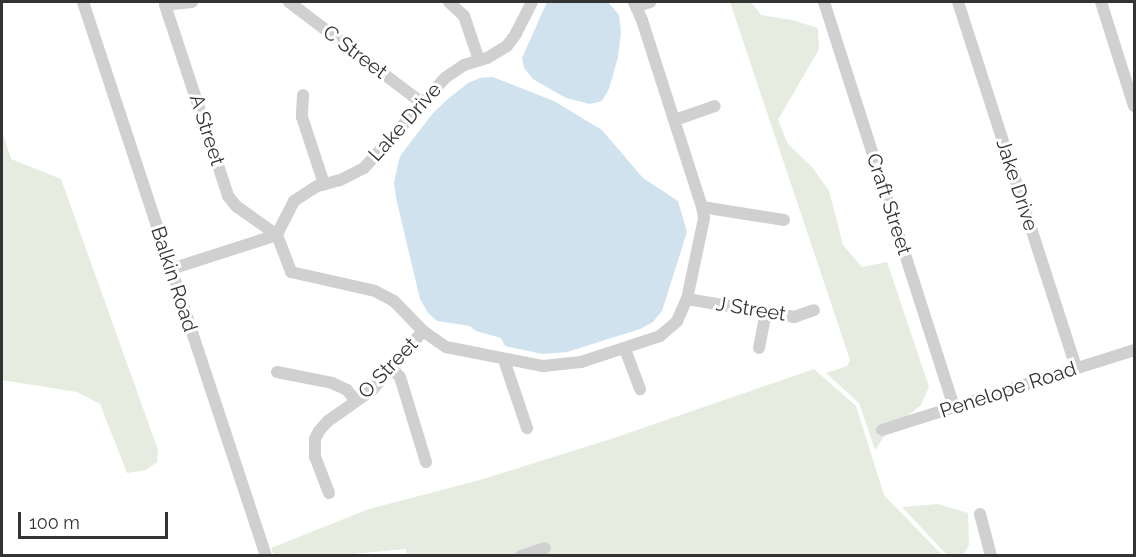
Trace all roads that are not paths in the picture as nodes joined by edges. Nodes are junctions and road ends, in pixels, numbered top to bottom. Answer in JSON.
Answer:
{"nodes":[{"id":1,"x":83,"y":2,"type":"edge"},
{"id":2,"x":192,"y":2,"type":"edge"},
{"id":3,"x":289,"y":2,"type":"edge"},
{"id":4,"x":449,"y":2,"type":"edge"},
{"id":5,"x":532,"y":2,"type":"edge"},
{"id":6,"x":650,"y":2,"type":"edge"},
{"id":7,"x":824,"y":2,"type":"edge"},
{"id":8,"x":958,"y":2,"type":"edge"},
{"id":9,"x":1101,"y":2,"type":"edge"},
{"id":10,"x":635,"y":4,"type":"edge"},
{"id":11,"x":478,"y":60,"type":"junction"},
{"id":12,"x":303,"y":95,"type":"dead end"},
{"id":13,"x":422,"y":103,"type":"junction"},
{"id":14,"x":715,"y":106,"type":"dead end"},
{"id":15,"x":1134,"y":106,"type":"edge"},
{"id":16,"x":675,"y":120,"type":"junction"},
{"id":17,"x":324,"y":184,"type":"junction"},
{"id":18,"x":702,"y":207,"type":"junction"},
{"id":19,"x":784,"y":220,"type":"dead end"},
{"id":20,"x":277,"y":236,"type":"junction"},
{"id":21,"x":171,"y":269,"type":"junction"},
{"id":22,"x":687,"y":298,"type":"junction"},
{"id":23,"x":814,"y":310,"type":"dead end"},
{"id":24,"x":766,"y":313,"type":"junction"},
{"id":25,"x":423,"y":331,"type":"junction"},
{"id":26,"x":759,"y":348,"type":"dead end"},
{"id":27,"x":625,"y":349,"type":"junction"},
{"id":28,"x":1134,"y":350,"type":"edge"},
{"id":29,"x":504,"y":360,"type":"junction"},
{"id":30,"x":391,"y":367,"type":"junction"},
{"id":31,"x":1076,"y":368,"type":"junction"},
{"id":32,"x":277,"y":372,"type":"dead end"},
{"id":33,"x":639,"y":388,"type":"dead end"},
{"id":34,"x":356,"y":401,"type":"junction"},
{"id":35,"x":954,"y":407,"type":"junction"},
{"id":36,"x":527,"y":428,"type":"dead end"},
{"id":37,"x":882,"y":430,"type":"dead end"},
{"id":38,"x":426,"y":462,"type":"dead end"},
{"id":39,"x":329,"y":493,"type":"dead end"},
{"id":40,"x":980,"y":514,"type":"dead end"},
{"id":41,"x":545,"y":548,"type":"dead end"},
{"id":42,"x":266,"y":555,"type":"edge"},
{"id":43,"x":521,"y":555,"type":"edge"},
{"id":44,"x":991,"y":555,"type":"edge"}],
"edges":[{"from":1,"to":21,"type":"street","name":"Balkin Road"},
{"from":2,"to":20,"type":"street","name":"A Street"},
{"from":3,"to":13,"type":"street","name":"C Street"},
{"from":4,"to":11,"type":"street"},
{"from":5,"to":11,"type":"street","name":"Lake Drive"},
{"from":6,"to":10,"type":"street"},
{"from":7,"to":35,"type":"street","name":"Craft Street"},
{"from":8,"to":31,"type":"street","name":"Jake Drive"},
{"from":9,"to":15,"type":"street"},
{"from":10,"to":16,"type":"street"},
{"from":11,"to":13,"type":"street","name":"Lake Drive"},
{"from":12,"to":17,"type":"street"},
{"from":13,"to":17,"type":"street","name":"Lake Drive"},
{"from":14,"to":16,"type":"street"},
{"from":16,"to":18,"type":"street"},
{"from":17,"to":20,"type":"street","name":"Lake Drive"},
{"from":18,"to":19,"type":"street"},
{"from":18,"to":22,"type":"street"},
{"from":20,"to":21,"type":"street"},
{"from":20,"to":25,"type":"street"},
{"from":21,"to":42,"type":"street","name":"Balkin Road"},
{"from":22,"to":24,"type":"street","name":"J Street"},
{"from":22,"to":27,"type":"street"},
{"from":23,"to":24,"type":"street","name":"J Street"},
{"from":24,"to":26,"type":"street"},
{"from":25,"to":29,"type":"street"},
{"from":25,"to":30,"type":"street","name":"O Street"},
{"from":27,"to":29,"type":"street"},
{"from":27,"to":33,"type":"street"},
{"from":28,"to":31,"type":"street","name":"Penelope Road"},
{"from":29,"to":36,"type":"street"},
{"from":30,"to":34,"type":"street","name":"O Street"},
{"from":30,"to":38,"type":"street"},
{"from":31,"to":35,"type":"street","name":"Penelope Road"},
{"from":32,"to":34,"type":"street"},
{"from":34,"to":39,"type":"street","name":"O Street"},
{"from":35,"to":37,"type":"street","name":"Penelope Road"},
{"from":40,"to":44,"type":"street"},
{"from":41,"to":43,"type":"street"}]}
